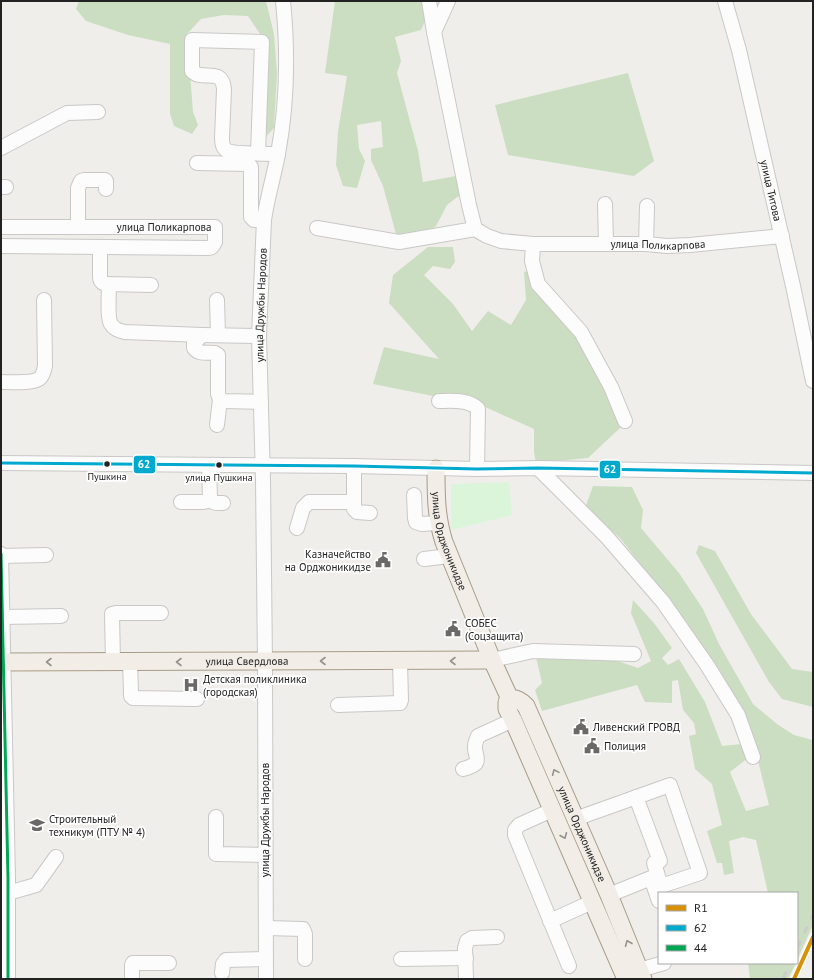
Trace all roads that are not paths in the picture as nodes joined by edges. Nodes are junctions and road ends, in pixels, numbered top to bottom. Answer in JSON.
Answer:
{"nodes":[{"id":1,"x":284,"y":1,"type":"edge"},
{"id":2,"x":429,"y":1,"type":"edge"},
{"id":3,"x":448,"y":1,"type":"edge"},
{"id":4,"x":725,"y":1,"type":"edge"},
{"id":5,"x":434,"y":32,"type":"junction"},
{"id":6,"x":98,"y":112,"type":"dead end"},
{"id":7,"x":1,"y":148,"type":"edge"},
{"id":8,"x":258,"y":153,"type":"junction"},
{"id":9,"x":278,"y":154,"type":"junction"},
{"id":10,"x":197,"y":163,"type":"dead end"},
{"id":11,"x":106,"y":189,"type":"dead end"},
{"id":12,"x":605,"y":204,"type":"dead end"},
{"id":13,"x":647,"y":206,"type":"dead end"},
{"id":14,"x":264,"y":220,"type":"junction"},
{"id":15,"x":1,"y":226,"type":"edge"},
{"id":16,"x":78,"y":227,"type":"junction"},
{"id":17,"x":317,"y":228,"type":"dead end"},
{"id":18,"x":475,"y":229,"type":"junction"},
{"id":19,"x":782,"y":236,"type":"junction"},
{"id":20,"x":533,"y":244,"type":"junction"},
{"id":21,"x":606,"y":244,"type":"junction"},
{"id":22,"x":646,"y":244,"type":"junction"},
{"id":23,"x":1,"y":246,"type":"edge"},
{"id":24,"x":100,"y":247,"type":"junction"},
{"id":25,"x":109,"y":284,"type":"junction"},
{"id":26,"x":151,"y":285,"type":"dead end"},
{"id":27,"x":44,"y":300,"type":"dead end"},
{"id":28,"x":217,"y":300,"type":"dead end"},
{"id":29,"x":202,"y":335,"type":"junction"},
{"id":30,"x":218,"y":335,"type":"junction"},
{"id":31,"x":259,"y":336,"type":"junction"},
{"id":32,"x":811,"y":363,"type":"edge"},
{"id":33,"x":813,"y":381,"type":"edge"},
{"id":34,"x":1,"y":382,"type":"edge"},
{"id":35,"x":220,"y":399,"type":"junction"},
{"id":36,"x":439,"y":401,"type":"dead end"},
{"id":37,"x":261,"y":402,"type":"junction"},
{"id":38,"x":625,"y":421,"type":"dead end"},
{"id":39,"x":217,"y":425,"type":"dead end"},
{"id":40,"x":1,"y":463,"type":"edge"},
{"id":41,"x":209,"y":465,"type":"junction"},
{"id":42,"x":263,"y":466,"type":"junction"},
{"id":43,"x":354,"y":466,"type":"junction"},
{"id":44,"x":538,"y":468,"type":"junction"},
{"id":45,"x":436,"y":469,"type":"junction"},
{"id":46,"x":477,"y":469,"type":"junction"},
{"id":47,"x":813,"y":474,"type":"edge"},
{"id":48,"x":414,"y":495,"type":"dead end"},
{"id":49,"x":180,"y":502,"type":"dead end"},
{"id":50,"x":354,"y":502,"type":"junction"},
{"id":51,"x":370,"y":513,"type":"dead end"},
{"id":52,"x":438,"y":523,"type":"junction"},
{"id":53,"x":298,"y":528,"type":"dead end"},
{"id":54,"x":1,"y":555,"type":"edge"},
{"id":55,"x":46,"y":555,"type":"dead end"},
{"id":56,"x":449,"y":556,"type":"junction"},
{"id":57,"x":424,"y":559,"type":"dead end"},
{"id":58,"x":161,"y":613,"type":"dead end"},
{"id":59,"x":61,"y":616,"type":"dead end"},
{"id":60,"x":2,"y":617,"type":"junction"},
{"id":61,"x":634,"y":654,"type":"dead end"},
{"id":62,"x":492,"y":660,"type":"junction"},
{"id":63,"x":400,"y":661,"type":"junction"},
{"id":64,"x":2,"y":662,"type":"edge"},
{"id":65,"x":113,"y":662,"type":"junction"},
{"id":66,"x":130,"y":662,"type":"junction"},
{"id":67,"x":265,"y":662,"type":"junction"},
{"id":68,"x":197,"y":699,"type":"dead end"},
{"id":69,"x":510,"y":699,"type":"junction"},
{"id":70,"x":338,"y":705,"type":"dead end"},
{"id":71,"x":513,"y":720,"type":"junction"},
{"id":72,"x":752,"y":757,"type":"dead end"},
{"id":73,"x":464,"y":770,"type":"dead end"},
{"id":74,"x":636,"y":797,"type":"junction"},
{"id":75,"x":552,"y":810,"type":"junction"},
{"id":76,"x":216,"y":817,"type":"dead end"},
{"id":77,"x":575,"y":819,"type":"junction"},
{"id":78,"x":265,"y":855,"type":"junction"},
{"id":79,"x":56,"y":857,"type":"dead end"},
{"id":80,"x":658,"y":892,"type":"edge"},
{"id":81,"x":4,"y":893,"type":"edge"},
{"id":82,"x":609,"y":896,"type":"junction"},
{"id":83,"x":592,"y":902,"type":"junction"},
{"id":84,"x":550,"y":921,"type":"junction"},
{"id":85,"x":266,"y":928,"type":"junction"},
{"id":86,"x":497,"y":937,"type":"dead end"},
{"id":87,"x":466,"y":958,"type":"junction"},
{"id":88,"x":266,"y":959,"type":"junction"},
{"id":89,"x":305,"y":959,"type":"dead end"},
{"id":90,"x":401,"y":959,"type":"dead end"},
{"id":91,"x":169,"y":963,"type":"dead end"},
{"id":92,"x":662,"y":964,"type":"edge"},
{"id":93,"x":569,"y":966,"type":"dead end"},
{"id":94,"x":222,"y":973,"type":"dead end"},
{"id":95,"x":636,"y":976,"type":"edge"},
{"id":96,"x":8,"y":979,"type":"edge"},
{"id":97,"x":132,"y":979,"type":"edge"},
{"id":98,"x":266,"y":979,"type":"edge"},
{"id":99,"x":466,"y":979,"type":"edge"}],
"edges":[{"from":1,"to":9,"type":"street","name":"улица Дружбы Народов"},
{"from":2,"to":5,"type":"street"},
{"from":3,"to":5,"type":"street"},
{"from":4,"to":19,"type":"street","name":"улица Титова"},
{"from":5,"to":18,"type":"street"},
{"from":6,"to":7,"type":"street"},
{"from":8,"to":8,"type":"street"},
{"from":8,"to":9,"type":"street"},
{"from":9,"to":14,"type":"street","name":"улица Дружбы Народов"},
{"from":10,"to":14,"type":"street"},
{"from":11,"to":16,"type":"street"},
{"from":12,"to":21,"type":"street"},
{"from":13,"to":22,"type":"street"},
{"from":14,"to":31,"type":"street","name":"улица Дружбы Народов"},
{"from":15,"to":16,"type":"street","name":"улица Поликарпова"},
{"from":16,"to":24,"type":"street","name":"улица Поликарпова"},
{"from":17,"to":18,"type":"street"},
{"from":18,"to":20,"type":"street","name":"улица Поликарпова"},
{"from":19,"to":22,"type":"street","name":"улица Поликарпова"},
{"from":19,"to":32,"type":"street","name":"улица Титова"},
{"from":20,"to":21,"type":"street","name":"улица Поликарпова"},
{"from":20,"to":38,"type":"street"},
{"from":21,"to":22,"type":"street","name":"улица Поликарпова"},
{"from":23,"to":24,"type":"street","name":"улица Поликарпова"},
{"from":24,"to":25,"type":"street"},
{"from":25,"to":26,"type":"street"},
{"from":25,"to":29,"type":"street"},
{"from":27,"to":34,"type":"street"},
{"from":28,"to":30,"type":"street"},
{"from":29,"to":30,"type":"street"},
{"from":29,"to":35,"type":"street"},
{"from":30,"to":31,"type":"street"},
{"from":31,"to":37,"type":"street","name":"улица Дружбы Народов"},
{"from":32,"to":33,"type":"street","name":"улица Титова"},
{"from":35,"to":37,"type":"street"},
{"from":35,"to":39,"type":"street"},
{"from":36,"to":46,"type":"street"},
{"from":37,"to":42,"type":"street","name":"улица Дружбы Народов"},
{"from":40,"to":41,"type":"street"},
{"from":41,"to":42,"type":"street"},
{"from":41,"to":49,"type":"street"},
{"from":42,"to":43,"type":"street"},
{"from":42,"to":67,"type":"street","name":"улица Дружбы Народов"},
{"from":43,"to":45,"type":"street"},
{"from":43,"to":50,"type":"street"},
{"from":44,"to":46,"type":"street"},
{"from":44,"to":47,"type":"street"},
{"from":44,"to":72,"type":"street"},
{"from":45,"to":46,"type":"street"},
{"from":45,"to":52,"type":"main road","name":"улица Орджоникидзе"},
{"from":48,"to":52,"type":"street"},
{"from":50,"to":51,"type":"street"},
{"from":50,"to":53,"type":"street"},
{"from":52,"to":56,"type":"main road","name":"улица Орджоникидзе"},
{"from":54,"to":55,"type":"street"},
{"from":54,"to":60,"type":"street"},
{"from":56,"to":57,"type":"street"},
{"from":56,"to":62,"type":"main road","name":"улица Орджоникидзе"},
{"from":58,"to":65,"type":"street"},
{"from":59,"to":60,"type":"street"},
{"from":60,"to":64,"type":"street"},
{"from":61,"to":62,"type":"street"},
{"from":62,"to":63,"type":"main road","name":"улица Свердлова","one_way":true},
{"from":62,"to":69,"type":"main road","name":"улица Орджоникидзе"},
{"from":63,"to":67,"type":"main road","name":"улица Свердлова","one_way":true},
{"from":63,"to":70,"type":"street"},
{"from":65,"to":64,"type":"main road","name":"улица Свердлова","one_way":true},
{"from":64,"to":81,"type":"street"},
{"from":65,"to":66,"type":"main road","name":"улица Свердлова"},
{"from":67,"to":66,"type":"main road","name":"улица Свердлова","one_way":true},
{"from":66,"to":68,"type":"street"},
{"from":67,"to":78,"type":"street","name":"улица Дружбы Народов"},
{"from":69,"to":71,"type":"main road","name":"улица Орджоникидзе"},
{"from":77,"to":69,"type":"main road","name":"улица Орджоникидзе","one_way":true},
{"from":71,"to":73,"type":"street"},
{"from":71,"to":75,"type":"main road","name":"улица Орджоникидзе"},
{"from":74,"to":77,"type":"street"},
{"from":74,"to":80,"type":"street"},
{"from":74,"to":80,"type":"street"},
{"from":75,"to":83,"type":"main road","name":"улица Орджоникидзе","one_way":true},
{"from":75,"to":84,"type":"street"},
{"from":76,"to":78,"type":"street"},
{"from":77,"to":82,"type":"main road","name":"улица Орджоникидзе"},
{"from":78,"to":85,"type":"street","name":"улица Дружбы Народов"},
{"from":79,"to":81,"type":"street"},
{"from":80,"to":82,"type":"street"},
{"from":81,"to":96,"type":"street"},
{"from":95,"to":82,"type":"main road","name":"улица Орджоникидзе","one_way":true},
{"from":83,"to":84,"type":"street"},
{"from":83,"to":95,"type":"main road","name":"улица Орджоникидзе"},
{"from":84,"to":93,"type":"street"},
{"from":85,"to":88,"type":"street","name":"улица Дружбы Народов"},
{"from":85,"to":89,"type":"street"},
{"from":86,"to":87,"type":"street"},
{"from":87,"to":90,"type":"street"},
{"from":87,"to":99,"type":"street"},
{"from":88,"to":94,"type":"street"},
{"from":88,"to":98,"type":"street","name":"улица Дружбы Народов"},
{"from":91,"to":97,"type":"street"},
{"from":92,"to":95,"type":"street"}]}
